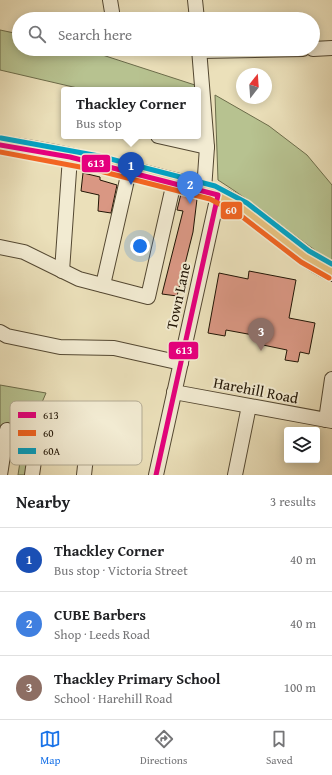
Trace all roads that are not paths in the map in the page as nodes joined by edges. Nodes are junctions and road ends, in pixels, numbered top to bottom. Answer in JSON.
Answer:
{"nodes":[{"id":1,"x":195,"y":0,"type":"edge"},
{"id":2,"x":196,"y":12,"type":"edge"},
{"id":3,"x":332,"y":48,"type":"edge"},
{"id":4,"x":320,"y":49,"type":"edge"},
{"id":5,"x":200,"y":56,"type":"edge"},
{"id":6,"x":171,"y":139,"type":"edge"},
{"id":7,"x":0,"y":145,"type":"edge"},
{"id":8,"x":207,"y":147,"type":"junction"},
{"id":9,"x":70,"y":157,"type":"junction"},
{"id":10,"x":129,"y":171,"type":"junction"},
{"id":11,"x":174,"y":182,"type":"junction"},
{"id":12,"x":211,"y":193,"type":"junction"},
{"id":13,"x":0,"y":247,"type":"edge"},
{"id":14,"x":62,"y":271,"type":"junction"},
{"id":15,"x":332,"y":272,"type":"edge"},
{"id":16,"x":103,"y":285,"type":"junction"},
{"id":17,"x":0,"y":332,"type":"edge"},
{"id":18,"x":180,"y":363,"type":"junction"},
{"id":19,"x":332,"y":379,"type":"edge"},
{"id":20,"x":174,"y":392,"type":"junction"},
{"id":21,"x":249,"y":406,"type":"junction"},
{"id":22,"x":329,"y":421,"type":"edge"},
{"id":23,"x":7,"y":430,"type":"dead end"},
{"id":24,"x":33,"y":465,"type":"edge"},
{"id":25,"x":85,"y":465,"type":"edge"},
{"id":26,"x":0,"y":475,"type":"edge"},
{"id":27,"x":32,"y":475,"type":"edge"},
{"id":28,"x":84,"y":475,"type":"edge"},
{"id":29,"x":156,"y":475,"type":"edge"},
{"id":30,"x":235,"y":475,"type":"edge"}],
"edges":[{"from":1,"to":2,"type":"street"},
{"from":3,"to":4,"type":"street"},
{"from":5,"to":8,"type":"street","name":"Town Lane"},
{"from":6,"to":8,"type":"street"},
{"from":7,"to":9,"type":"main road"},
{"from":8,"to":12,"type":"street","name":"Town Lane"},
{"from":9,"to":10,"type":"main road"},
{"from":9,"to":14,"type":"street"},
{"from":10,"to":11,"type":"main road"},
{"from":10,"to":16,"type":"street"},
{"from":11,"to":12,"type":"main road"},
{"from":11,"to":16,"type":"street"},
{"from":12,"to":15,"type":"main road"},
{"from":12,"to":18,"type":"street","name":"Town Lane"},
{"from":13,"to":14,"type":"street"},
{"from":14,"to":16,"type":"street"},
{"from":17,"to":18,"type":"street"},
{"from":18,"to":20,"type":"street","name":"Town Lane"},
{"from":19,"to":22,"type":"street"},
{"from":20,"to":21,"type":"street","name":"Harehill Road"},
{"from":20,"to":29,"type":"street","name":"Town Lane"},
{"from":21,"to":22,"type":"street","name":"Harehill Road"},
{"from":21,"to":30,"type":"street"},
{"from":23,"to":26,"type":"street"},
{"from":24,"to":27,"type":"street"},
{"from":25,"to":28,"type":"street"}]}
